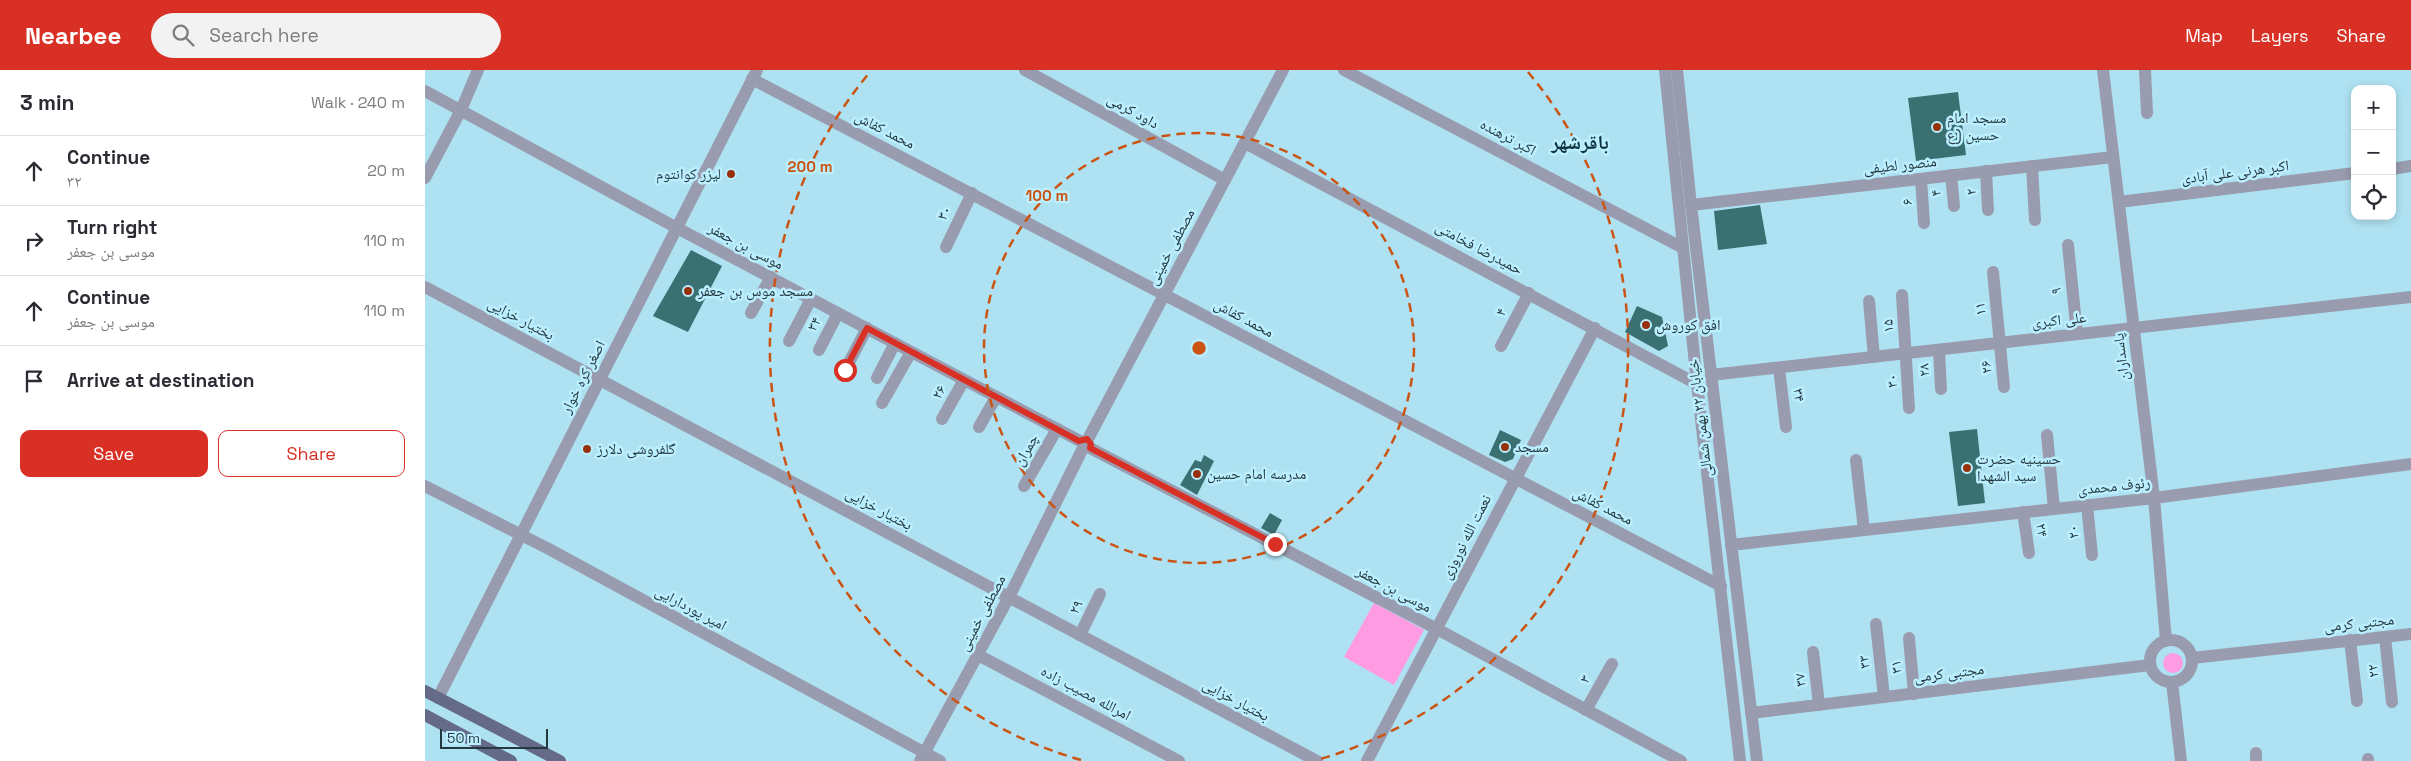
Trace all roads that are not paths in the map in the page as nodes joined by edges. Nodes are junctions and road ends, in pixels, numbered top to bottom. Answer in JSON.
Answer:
{"nodes":[{"id":1,"x":478,"y":70,"type":"edge"},
{"id":2,"x":1025,"y":70,"type":"edge"},
{"id":3,"x":1283,"y":70,"type":"edge"},
{"id":4,"x":1344,"y":70,"type":"edge"},
{"id":5,"x":1665,"y":70,"type":"edge"},
{"id":6,"x":1677,"y":70,"type":"edge"},
{"id":7,"x":2103,"y":70,"type":"edge"},
{"id":8,"x":2145,"y":70,"type":"edge"},
{"id":9,"x":755,"y":75,"type":"edge"},
{"id":10,"x":425,"y":92,"type":"edge"},
{"id":11,"x":461,"y":110,"type":"junction"},
{"id":12,"x":2147,"y":113,"type":"dead end"},
{"id":13,"x":1245,"y":143,"type":"junction"},
{"id":14,"x":2113,"y":157,"type":"junction"},
{"id":15,"x":2032,"y":166,"type":"junction"},
{"id":16,"x":2411,"y":166,"type":"edge"},
{"id":17,"x":2396,"y":168,"type":"edge"},
{"id":18,"x":1986,"y":171,"type":"junction"},
{"id":19,"x":2351,"y":173,"type":"edge"},
{"id":20,"x":1951,"y":176,"type":"junction"},
{"id":21,"x":425,"y":178,"type":"edge"},
{"id":22,"x":1921,"y":179,"type":"junction"},
{"id":23,"x":1225,"y":180,"type":"junction"},
{"id":24,"x":972,"y":193,"type":"junction"},
{"id":25,"x":2119,"y":202,"type":"junction"},
{"id":26,"x":1691,"y":205,"type":"junction"},
{"id":27,"x":1954,"y":206,"type":"dead end"},
{"id":28,"x":1988,"y":210,"type":"dead end"},
{"id":29,"x":2035,"y":220,"type":"dead end"},
{"id":30,"x":1924,"y":223,"type":"dead end"},
{"id":31,"x":677,"y":228,"type":"junction"},
{"id":32,"x":2068,"y":245,"type":"dead end"},
{"id":33,"x":946,"y":247,"type":"dead end"},
{"id":34,"x":1683,"y":248,"type":"junction"},
{"id":35,"x":1993,"y":272,"type":"dead end"},
{"id":36,"x":771,"y":277,"type":"junction"},
{"id":37,"x":425,"y":287,"type":"edge"},
{"id":38,"x":1529,"y":293,"type":"junction"},
{"id":39,"x":1164,"y":294,"type":"junction"},
{"id":40,"x":1902,"y":296,"type":"dead end"},
{"id":41,"x":2411,"y":297,"type":"edge"},
{"id":42,"x":811,"y":298,"type":"junction"},
{"id":43,"x":1869,"y":301,"type":"dead end"},
{"id":44,"x":751,"y":313,"type":"dead end"},
{"id":45,"x":838,"y":313,"type":"junction"},
{"id":46,"x":867,"y":328,"type":"junction"},
{"id":47,"x":1595,"y":328,"type":"junction"},
{"id":48,"x":2134,"y":328,"type":"junction"},
{"id":49,"x":2077,"y":334,"type":"junction"},
{"id":50,"x":789,"y":341,"type":"dead end"},
{"id":51,"x":895,"y":343,"type":"junction"},
{"id":52,"x":2000,"y":343,"type":"junction"},
{"id":53,"x":1501,"y":346,"type":"dead end"},
{"id":54,"x":819,"y":350,"type":"dead end"},
{"id":55,"x":1939,"y":350,"type":"junction"},
{"id":56,"x":911,"y":352,"type":"junction"},
{"id":57,"x":1907,"y":353,"type":"junction"},
{"id":58,"x":1874,"y":357,"type":"junction"},
{"id":59,"x":1779,"y":368,"type":"junction"},
{"id":60,"x":845,"y":370,"type":"dead end"},
{"id":61,"x":1711,"y":375,"type":"junction"},
{"id":62,"x":877,"y":378,"type":"dead end"},
{"id":63,"x":600,"y":380,"type":"junction"},
{"id":64,"x":963,"y":380,"type":"junction"},
{"id":65,"x":1697,"y":384,"type":"junction"},
{"id":66,"x":2004,"y":387,"type":"dead end"},
{"id":67,"x":1941,"y":389,"type":"dead end"},
{"id":68,"x":996,"y":397,"type":"junction"},
{"id":69,"x":882,"y":403,"type":"dead end"},
{"id":70,"x":1909,"y":408,"type":"dead end"},
{"id":71,"x":942,"y":419,"type":"dead end"},
{"id":72,"x":979,"y":427,"type":"dead end"},
{"id":73,"x":1786,"y":427,"type":"dead end"},
{"id":74,"x":1057,"y":429,"type":"junction"},
{"id":75,"x":2047,"y":435,"type":"dead end"},
{"id":76,"x":1085,"y":445,"type":"junction"},
{"id":77,"x":1856,"y":460,"type":"dead end"},
{"id":78,"x":2411,"y":464,"type":"edge"},
{"id":79,"x":1514,"y":478,"type":"junction"},
{"id":80,"x":425,"y":486,"type":"edge"},
{"id":81,"x":1024,"y":486,"type":"dead end"},
{"id":82,"x":2154,"y":498,"type":"junction"},
{"id":83,"x":2087,"y":505,"type":"junction"},
{"id":84,"x":2054,"y":509,"type":"junction"},
{"id":85,"x":2023,"y":512,"type":"junction"},
{"id":86,"x":1865,"y":530,"type":"junction"},
{"id":87,"x":521,"y":535,"type":"junction"},
{"id":88,"x":1731,"y":545,"type":"junction"},
{"id":89,"x":2029,"y":553,"type":"dead end"},
{"id":90,"x":2092,"y":555,"type":"dead end"},
{"id":91,"x":1721,"y":586,"type":"junction"},
{"id":92,"x":1100,"y":594,"type":"dead end"},
{"id":93,"x":1009,"y":597,"type":"junction"},
{"id":94,"x":1876,"y":624,"type":"dead end"},
{"id":95,"x":1437,"y":629,"type":"junction"},
{"id":96,"x":2411,"y":634,"type":"edge"},
{"id":97,"x":1080,"y":635,"type":"junction"},
{"id":98,"x":2385,"y":637,"type":"junction"},
{"id":99,"x":1909,"y":638,"type":"dead end"},
{"id":100,"x":2350,"y":640,"type":"junction"},
{"id":101,"x":2166,"y":641,"type":"junction"},
{"id":102,"x":1813,"y":652,"type":"dead end"},
{"id":103,"x":978,"y":655,"type":"junction"},
{"id":104,"x":2192,"y":658,"type":"junction"},
{"id":105,"x":1612,"y":664,"type":"dead end"},
{"id":106,"x":2150,"y":665,"type":"junction"},
{"id":107,"x":2172,"y":682,"type":"junction"},
{"id":108,"x":425,"y":691,"type":"edge"},
{"id":109,"x":1915,"y":694,"type":"junction"},
{"id":110,"x":1885,"y":697,"type":"junction"},
{"id":111,"x":438,"y":698,"type":"junction"},
{"id":112,"x":2357,"y":701,"type":"dead end"},
{"id":113,"x":2393,"y":702,"type":"dead end"},
{"id":114,"x":1819,"y":705,"type":"junction"},
{"id":115,"x":1586,"y":710,"type":"junction"},
{"id":116,"x":1751,"y":713,"type":"junction"},
{"id":117,"x":425,"y":714,"type":"edge"},
{"id":118,"x":922,"y":757,"type":"edge"},
{"id":119,"x":511,"y":761,"type":"edge"},
{"id":120,"x":560,"y":761,"type":"edge"},
{"id":121,"x":940,"y":761,"type":"edge"},
{"id":122,"x":1179,"y":761,"type":"edge"},
{"id":123,"x":1317,"y":761,"type":"edge"},
{"id":124,"x":1367,"y":761,"type":"edge"},
{"id":125,"x":1681,"y":761,"type":"edge"},
{"id":126,"x":1740,"y":761,"type":"edge"},
{"id":127,"x":1757,"y":761,"type":"edge"},
{"id":128,"x":2181,"y":761,"type":"edge"}],
"edges":[{"from":1,"to":11,"type":"street"},
{"from":2,"to":23,"type":"street","name":"داود کرمی"},
{"from":3,"to":13,"type":"street","name":"مصطفی خمینی"},
{"from":4,"to":34,"type":"street","name":"اکبر ترهنده"},
{"from":5,"to":34,"type":"street","name":"خیابان ۲۲ بهمن شمالی"},
{"from":6,"to":26,"type":"street","name":"خیابان ۲۲ بهمن شمالی"},
{"from":7,"to":14,"type":"street","name":"پاسداران"},
{"from":8,"to":12,"type":"street"},
{"from":9,"to":24,"type":"street","name":"محمد کفاش"},
{"from":9,"to":31,"type":"street","name":"اصغر کره خوار"},
{"from":10,"to":11,"type":"street","name":"موسی بن جعفر"},
{"from":11,"to":21,"type":"street"},
{"from":11,"to":31,"type":"street","name":"موسی بن جعفر"},
{"from":13,"to":23,"type":"street","name":"مصطفی خمینی"},
{"from":13,"to":38,"type":"street","name":"حمیدرضا فخامتی"},
{"from":14,"to":15,"type":"street","name":"منصور لطیفی"},
{"from":14,"to":25,"type":"street","name":"پاسداران"},
{"from":15,"to":18,"type":"street","name":"منصور لطیفی"},
{"from":15,"to":29,"type":"street"},
{"from":16,"to":17,"type":"street"},
{"from":18,"to":20,"type":"street","name":"منصور لطیفی"},
{"from":18,"to":28,"type":"street","name":"۲"},
{"from":19,"to":25,"type":"street","name":"اکبر هرنی علی آبادی"},
{"from":20,"to":22,"type":"street","name":"منصور لطیفی"},
{"from":20,"to":27,"type":"street","name":"۴"},
{"from":22,"to":26,"type":"street","name":"منصور لطیفی"},
{"from":22,"to":30,"type":"street","name":"۶"},
{"from":23,"to":39,"type":"street","name":"مصطفی خمینی"},
{"from":24,"to":33,"type":"street","name":"۳۰"},
{"from":24,"to":39,"type":"street","name":"محمد کفاش"},
{"from":25,"to":48,"type":"street","name":"پاسداران"},
{"from":26,"to":61,"type":"street","name":"خیابان ۲۲ بهمن شمالی"},
{"from":31,"to":36,"type":"street","name":"موسی بن جعفر"},
{"from":31,"to":63,"type":"street","name":"اصغر کره خوار"},
{"from":32,"to":49,"type":"street","name":"۹"},
{"from":34,"to":65,"type":"street","name":"خیابان ۲۲ بهمن شمالی"},
{"from":35,"to":52,"type":"street","name":"۱۱"},
{"from":36,"to":42,"type":"street","name":"موسی بن جعفر"},
{"from":36,"to":44,"type":"street"},
{"from":37,"to":63,"type":"street","name":"بختیار خزایی"},
{"from":38,"to":47,"type":"street","name":"حمیدرضا فخامتی"},
{"from":38,"to":53,"type":"street","name":"۴"},
{"from":39,"to":76,"type":"street","name":"مصطفی خمینی"},
{"from":39,"to":79,"type":"street","name":"محمد کفاش"},
{"from":40,"to":57,"type":"street","name":"۱۵"},
{"from":41,"to":48,"type":"street","name":"علی اکبری"},
{"from":42,"to":45,"type":"street","name":"موسی بن جعفر"},
{"from":42,"to":50,"type":"street","name":"۳۴"},
{"from":43,"to":58,"type":"street"},
{"from":45,"to":46,"type":"street","name":"موسی بن جعفر"},
{"from":45,"to":54,"type":"street","name":"۳۴"},
{"from":46,"to":51,"type":"street","name":"موسی بن جعفر"},
{"from":46,"to":60,"type":"street"},
{"from":47,"to":65,"type":"street","name":"حمیدرضا فخامتی"},
{"from":47,"to":79,"type":"street","name":"نعمت الله نوروزی"},
{"from":48,"to":49,"type":"street","name":"علی اکبری"},
{"from":48,"to":82,"type":"street","name":"پاسداران"},
{"from":49,"to":52,"type":"street","name":"علی اکبری"},
{"from":51,"to":56,"type":"street","name":"موسی بن جعفر"},
{"from":51,"to":62,"type":"street"},
{"from":52,"to":55,"type":"street","name":"علی اکبری"},
{"from":52,"to":66,"type":"street","name":"۲۶"},
{"from":55,"to":57,"type":"street","name":"علی اکبری"},
{"from":55,"to":67,"type":"street","name":"۲۸"},
{"from":56,"to":64,"type":"street","name":"موسی بن جعفر"},
{"from":56,"to":69,"type":"street"},
{"from":57,"to":58,"type":"street","name":"علی اکبری"},
{"from":57,"to":70,"type":"street","name":"۳۰"},
{"from":58,"to":59,"type":"street","name":"علی اکبری"},
{"from":59,"to":61,"type":"street","name":"علی اکبری"},
{"from":59,"to":73,"type":"street","name":"۳۴"},
{"from":61,"to":88,"type":"street","name":"خیابان ۲۲ بهمن شمالی"},
{"from":63,"to":87,"type":"street","name":"اصغر کره خوار"},
{"from":63,"to":93,"type":"street","name":"بختیار خزایی"},
{"from":64,"to":68,"type":"street","name":"موسی بن جعفر"},
{"from":64,"to":71,"type":"street","name":"۲۶"},
{"from":65,"to":91,"type":"street","name":"خیابان ۲۲ بهمن شمالی"},
{"from":68,"to":72,"type":"street"},
{"from":68,"to":74,"type":"street","name":"موسی بن جعفر"},
{"from":74,"to":76,"type":"street","name":"موسی بن جعفر"},
{"from":74,"to":81,"type":"street","name":"چمران"},
{"from":75,"to":84,"type":"street"},
{"from":76,"to":93,"type":"street","name":"مصطفی خمینی"},
{"from":76,"to":95,"type":"street","name":"موسی بن جعفر"},
{"from":77,"to":86,"type":"street"},
{"from":78,"to":82,"type":"street","name":"رئوف محمدی"},
{"from":79,"to":91,"type":"street","name":"محمد کفاش"},
{"from":79,"to":95,"type":"street","name":"نعمت الله نوروزی"},
{"from":80,"to":87,"type":"street","name":"امیر پوردارایی"},
{"from":82,"to":83,"type":"street","name":"رئوف محمدی"},
{"from":82,"to":101,"type":"street","name":"پاسداران"},
{"from":83,"to":84,"type":"street","name":"رئوف محمدی"},
{"from":83,"to":90,"type":"street","name":"۲۰"},
{"from":84,"to":85,"type":"street","name":"رئوف محمدی"},
{"from":85,"to":86,"type":"street","name":"رئوف محمدی"},
{"from":85,"to":89,"type":"street","name":"۲۴"},
{"from":86,"to":88,"type":"street","name":"رئوف محمدی"},
{"from":87,"to":111,"type":"street","name":"اصغر کره خوار"},
{"from":87,"to":118,"type":"street","name":"امیر پوردارایی"},
{"from":88,"to":116,"type":"street","name":"خیابان ۲۲ بهمن شمالی"},
{"from":91,"to":126,"type":"street","name":"خیابان ۲۲ بهمن شمالی"},
{"from":92,"to":97,"type":"street","name":"۲۹"},
{"from":93,"to":97,"type":"street","name":"بختیار خزایی"},
{"from":93,"to":103,"type":"street","name":"مصطفی خمینی"},
{"from":94,"to":110,"type":"street","name":"۳۳"},
{"from":95,"to":115,"type":"street","name":"موسی بن جعفر"},
{"from":95,"to":124,"type":"street","name":"نعمت الله نوروزی"},
{"from":96,"to":98,"type":"street","name":"مجتبی کرمی"},
{"from":97,"to":123,"type":"street","name":"بختیار خزایی"},
{"from":98,"to":100,"type":"street","name":"مجتبی کرمی"},
{"from":98,"to":113,"type":"street","name":"۲۲"},
{"from":99,"to":109,"type":"street","name":"۳۱"},
{"from":100,"to":104,"type":"street","name":"مجتبی کرمی"},
{"from":100,"to":112,"type":"street"},
{"from":101,"to":104,"type":"street"},
{"from":101,"to":106,"type":"street"},
{"from":102,"to":114,"type":"street","name":"۳۷"},
{"from":103,"to":118,"type":"street","name":"مصطفی خمینی"},
{"from":103,"to":122,"type":"street","name":"امرالله مصیب زاده"},
{"from":104,"to":107,"type":"street"},
{"from":105,"to":115,"type":"street","name":"۳"},
{"from":106,"to":107,"type":"street"},
{"from":106,"to":109,"type":"street","name":"مجتبی کرمی"},
{"from":107,"to":128,"type":"street"},
{"from":108,"to":111,"type":"main road"},
{"from":109,"to":110,"type":"street","name":"مجتبی کرمی"},
{"from":110,"to":114,"type":"street","name":"مجتبی کرمی"},
{"from":111,"to":120,"type":"main road"},
{"from":114,"to":116,"type":"street","name":"مجتبی کرمی"},
{"from":115,"to":125,"type":"street","name":"موسی بن جعفر"},
{"from":116,"to":127,"type":"street","name":"خیابان ۲۲ بهمن شمالی"},
{"from":117,"to":119,"type":"main road"},
{"from":118,"to":121,"type":"street","name":"امیر پوردارایی"}]}
